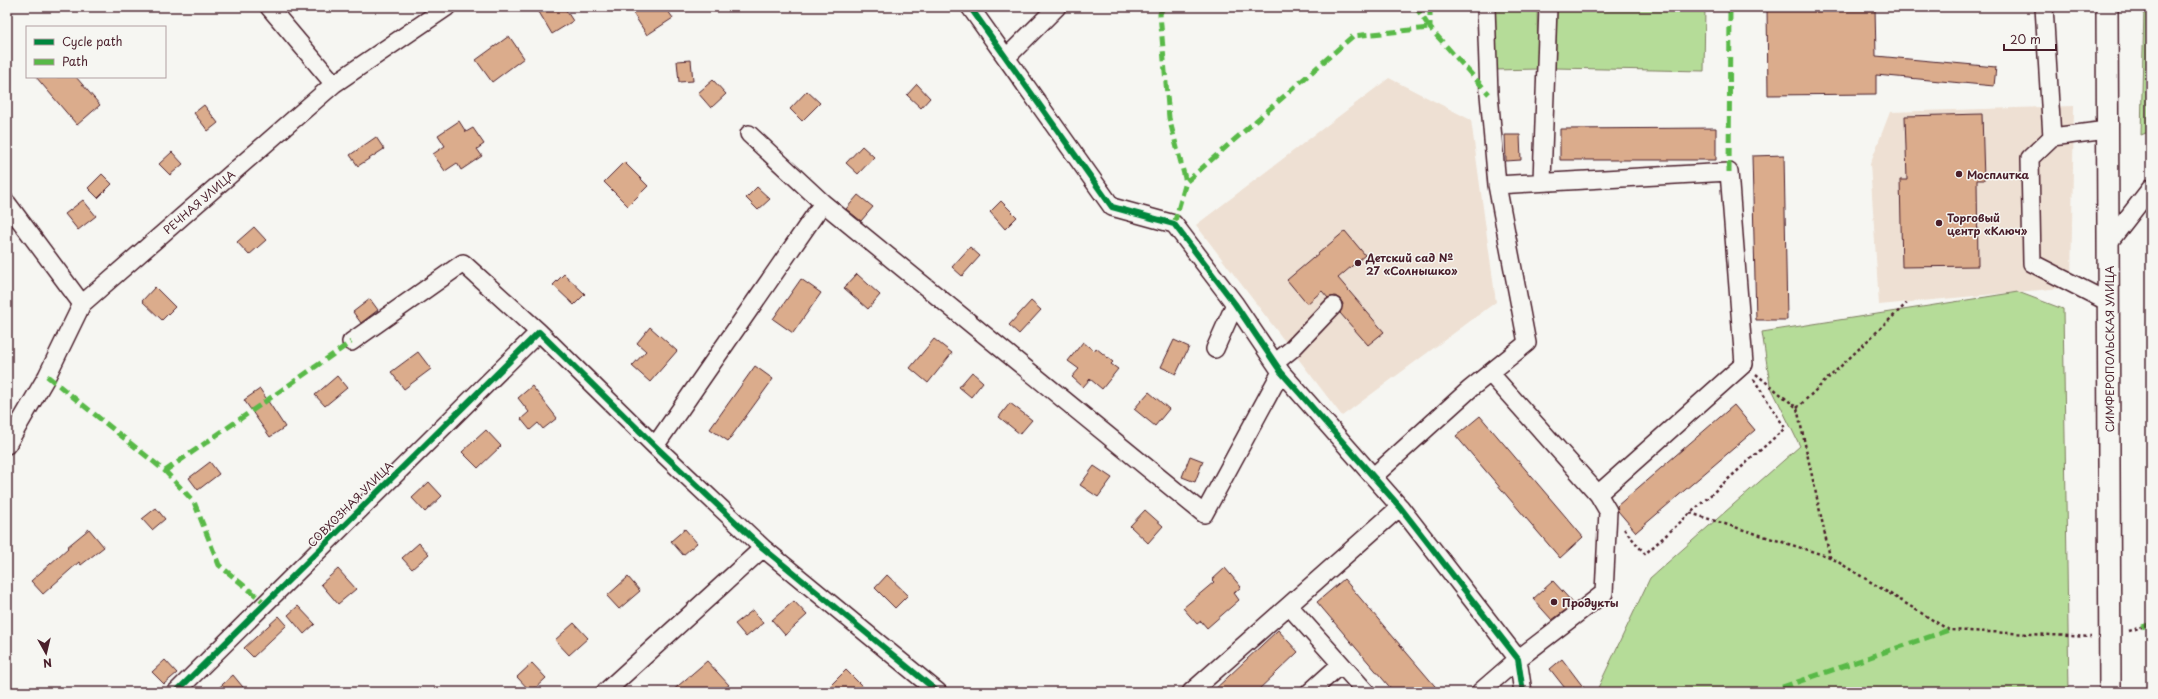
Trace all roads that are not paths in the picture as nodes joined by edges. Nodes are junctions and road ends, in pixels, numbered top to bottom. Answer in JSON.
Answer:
{"nodes":[{"id":1,"x":269,"y":7,"type":"edge"},
{"id":2,"x":447,"y":7,"type":"edge"},
{"id":3,"x":970,"y":7,"type":"edge"},
{"id":4,"x":1057,"y":7,"type":"edge"},
{"id":5,"x":1486,"y":7,"type":"edge"},
{"id":6,"x":1548,"y":7,"type":"edge"},
{"id":7,"x":2044,"y":7,"type":"edge"},
{"id":8,"x":2107,"y":7,"type":"edge"},
{"id":9,"x":1006,"y":58,"type":"junction"},
{"id":10,"x":334,"y":84,"type":"junction"},
{"id":11,"x":2107,"y":130,"type":"junction"},
{"id":12,"x":749,"y":134,"type":"dead end"},
{"id":13,"x":2052,"y":137,"type":"junction"},
{"id":14,"x":1542,"y":182,"type":"junction"},
{"id":15,"x":1497,"y":185,"type":"junction"},
{"id":16,"x":2151,"y":188,"type":"edge"},
{"id":17,"x":7,"y":203,"type":"edge"},
{"id":18,"x":823,"y":203,"type":"junction"},
{"id":19,"x":2109,"y":242,"type":"junction"},
{"id":20,"x":2108,"y":302,"type":"junction"},
{"id":21,"x":82,"y":304,"type":"junction"},
{"id":22,"x":1234,"y":304,"type":"junction"},
{"id":23,"x":1333,"y":306,"type":"dead end"},
{"id":24,"x":539,"y":332,"type":"junction"},
{"id":25,"x":351,"y":342,"type":"dead end"},
{"id":26,"x":1215,"y":349,"type":"dead end"},
{"id":27,"x":1278,"y":367,"type":"junction"},
{"id":28,"x":1490,"y":373,"type":"junction"},
{"id":29,"x":7,"y":445,"type":"edge"},
{"id":30,"x":655,"y":446,"type":"junction"},
{"id":31,"x":1374,"y":476,"type":"junction"},
{"id":32,"x":1598,"y":494,"type":"junction"},
{"id":33,"x":1400,"y":507,"type":"junction"},
{"id":34,"x":763,"y":548,"type":"junction"},
{"id":35,"x":1289,"y":606,"type":"junction"},
{"id":36,"x":1518,"y":659,"type":"junction"},
{"id":37,"x":1341,"y":664,"type":"junction"},
{"id":38,"x":176,"y":692,"type":"edge"},
{"id":39,"x":605,"y":692,"type":"edge"},
{"id":40,"x":938,"y":692,"type":"edge"},
{"id":41,"x":1192,"y":692,"type":"edge"},
{"id":42,"x":1310,"y":692,"type":"edge"},
{"id":43,"x":1366,"y":692,"type":"edge"},
{"id":44,"x":1480,"y":692,"type":"edge"},
{"id":45,"x":1523,"y":692,"type":"edge"},
{"id":46,"x":2110,"y":692,"type":"edge"}],
"edges":[{"from":1,"to":10,"type":"street"},
{"from":2,"to":10,"type":"street","name":"РЕЧНАЯ УЛИЦА"},
{"from":3,"to":9,"type":"street"},
{"from":4,"to":9,"type":"street"},
{"from":5,"to":15,"type":"street"},
{"from":6,"to":14,"type":"street"},
{"from":7,"to":13,"type":"street"},
{"from":8,"to":11,"type":"main road","name":"СИМФЕРОПОЛЬСКАЯ УЛИЦА"},
{"from":9,"to":22,"type":"street"},
{"from":10,"to":21,"type":"street","name":"РЕЧНАЯ УЛИЦА"},
{"from":11,"to":13,"type":"street"},
{"from":11,"to":19,"type":"main road","name":"СИМФЕРОПОЛЬСКАЯ УЛИЦА"},
{"from":12,"to":18,"type":"street"},
{"from":13,"to":20,"type":"street"},
{"from":14,"to":15,"type":"street"},
{"from":14,"to":32,"type":"street"},
{"from":15,"to":28,"type":"street"},
{"from":16,"to":19,"type":"street"},
{"from":17,"to":21,"type":"street"},
{"from":18,"to":27,"type":"street"},
{"from":18,"to":30,"type":"street"},
{"from":19,"to":20,"type":"main road","name":"СИМФЕРОПОЛЬСКАЯ УЛИЦА"},
{"from":20,"to":46,"type":"main road","name":"СИМФЕРОПОЛЬСКАЯ УЛИЦА"},
{"from":21,"to":29,"type":"street","name":"РЕЧНАЯ УЛИЦА"},
{"from":22,"to":26,"type":"street"},
{"from":22,"to":27,"type":"street"},
{"from":23,"to":27,"type":"street"},
{"from":24,"to":25,"type":"street"},
{"from":24,"to":30,"type":"street"},
{"from":24,"to":38,"type":"street","name":"СОВХОЗНАЯ УЛИЦА"},
{"from":27,"to":31,"type":"street"},
{"from":28,"to":31,"type":"street"},
{"from":28,"to":32,"type":"street"},
{"from":30,"to":34,"type":"street"},
{"from":31,"to":33,"type":"street"},
{"from":32,"to":36,"type":"street"},
{"from":33,"to":35,"type":"street"},
{"from":33,"to":36,"type":"street"},
{"from":34,"to":39,"type":"street"},
{"from":34,"to":40,"type":"street"},
{"from":35,"to":37,"type":"street"},
{"from":35,"to":41,"type":"street"},
{"from":36,"to":44,"type":"street"},
{"from":36,"to":45,"type":"street"},
{"from":37,"to":42,"type":"street"},
{"from":37,"to":43,"type":"street"}]}
